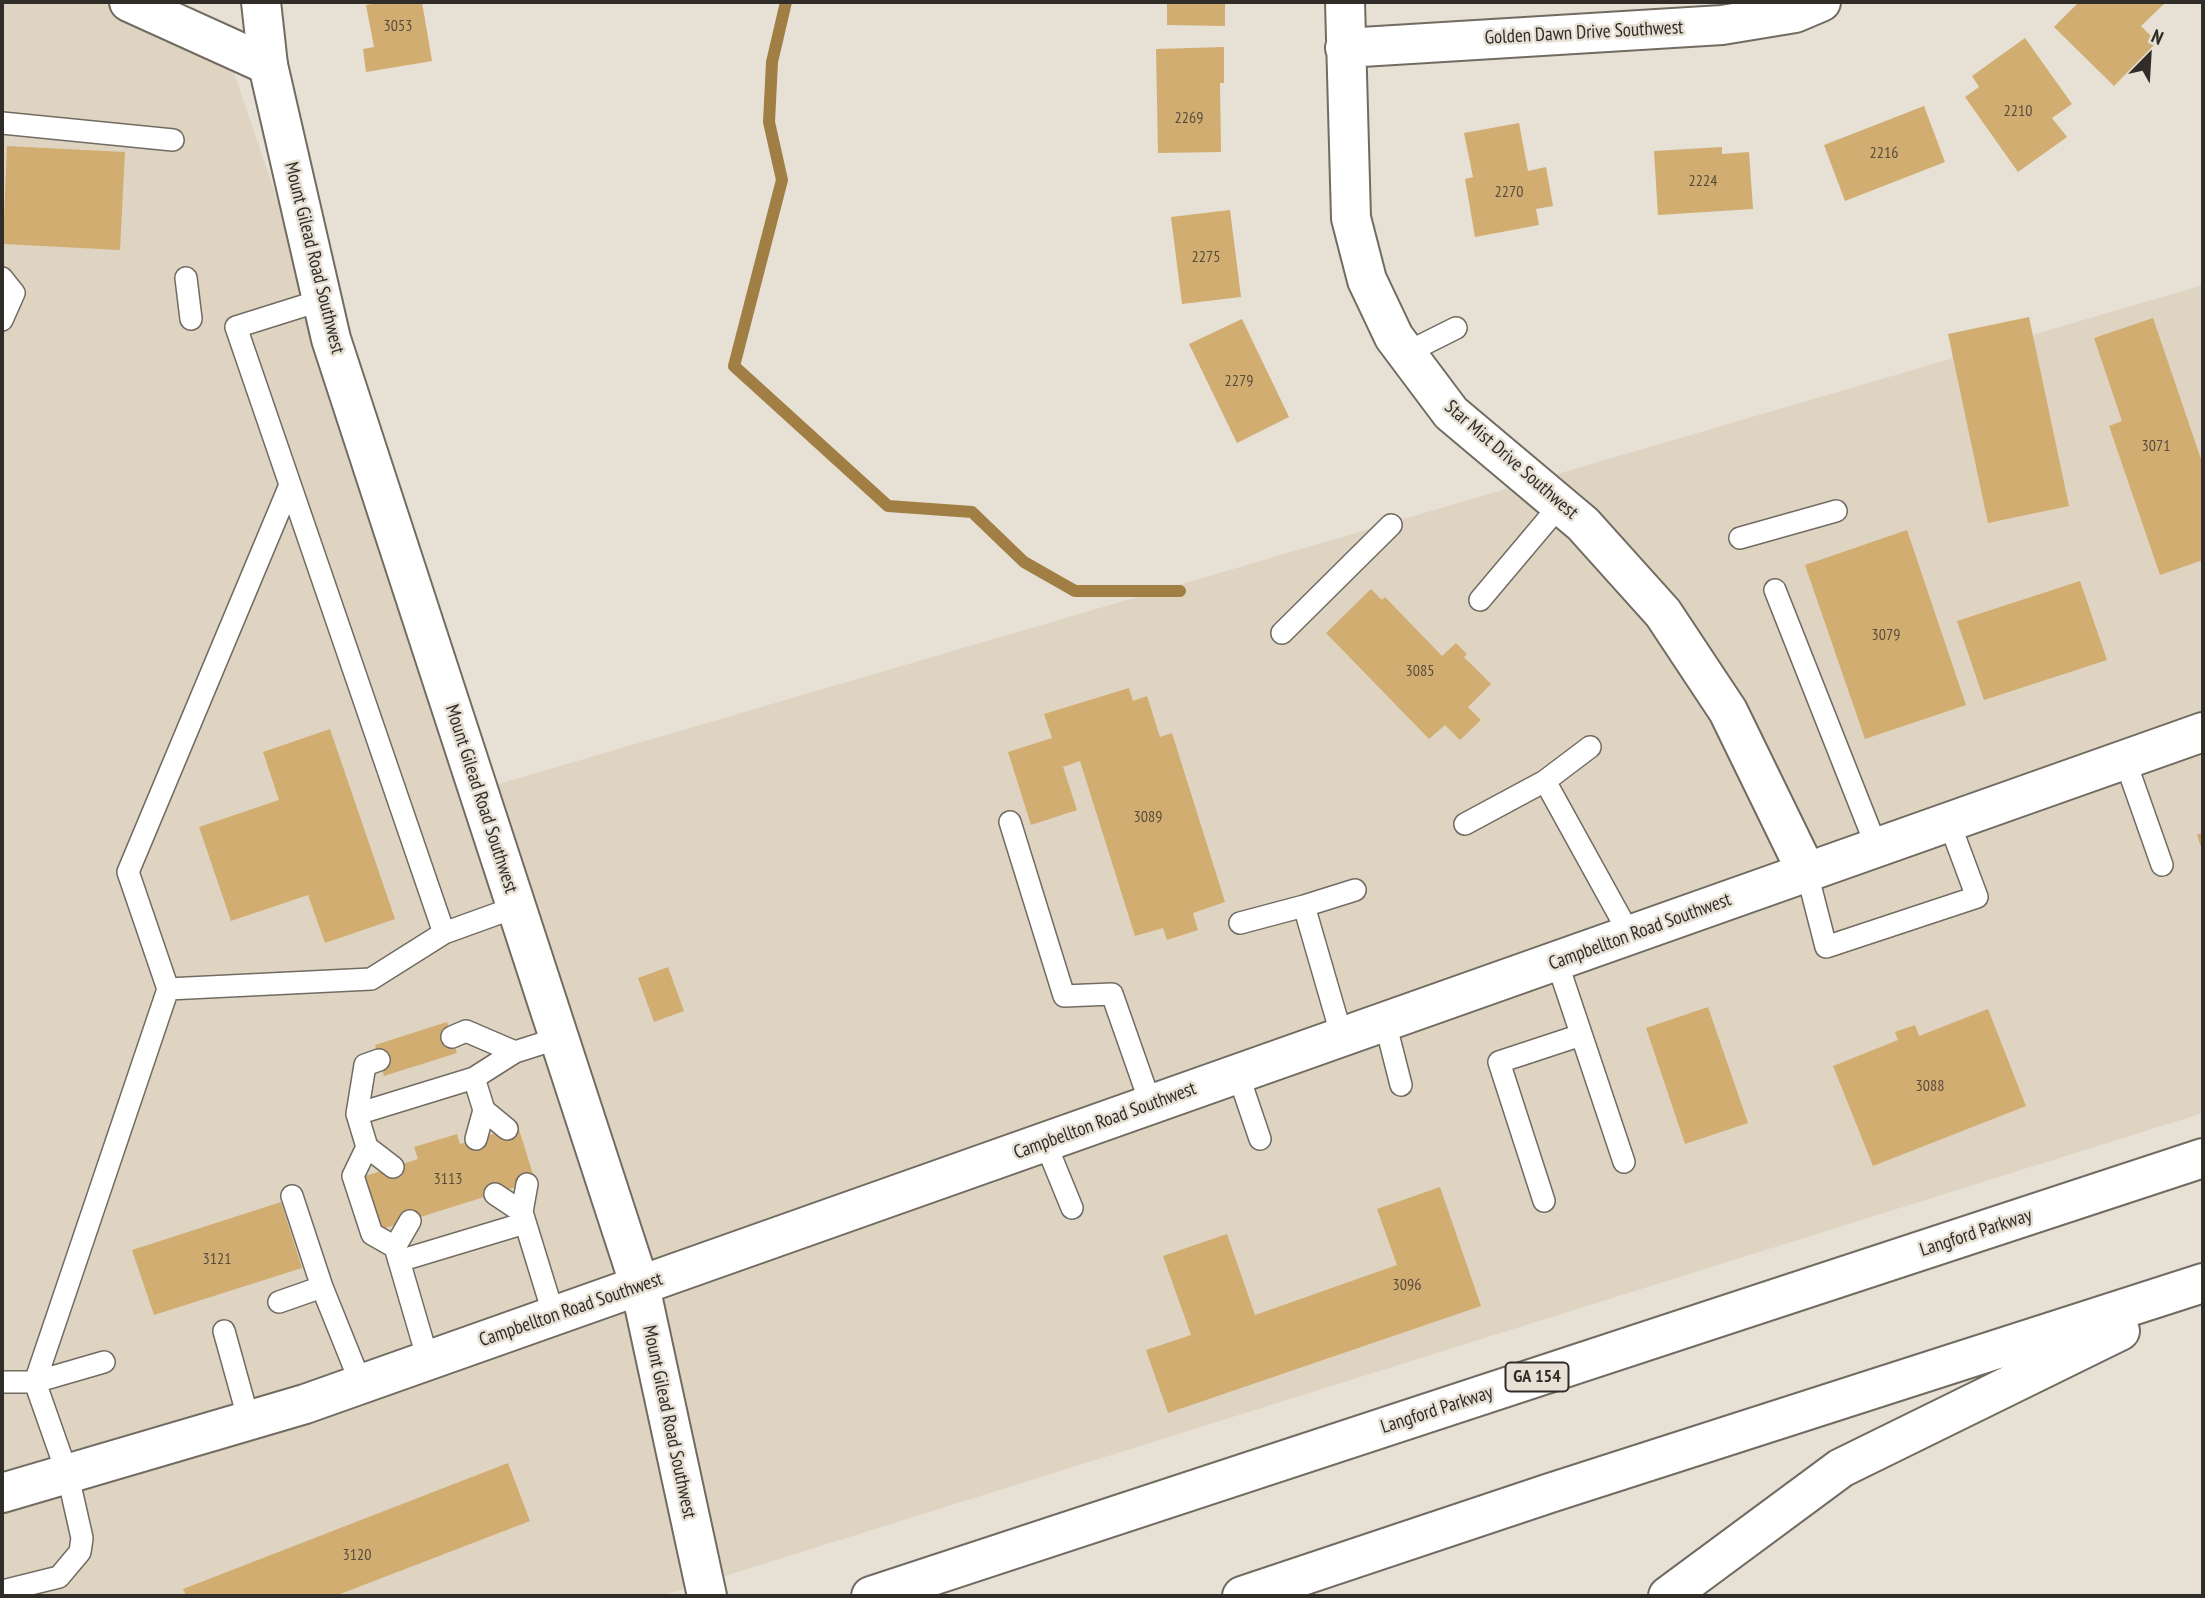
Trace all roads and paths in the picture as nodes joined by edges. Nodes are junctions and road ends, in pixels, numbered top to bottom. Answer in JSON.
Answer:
{"nodes":[{"id":1,"x":129,"y":2,"type":"edge"},
{"id":2,"x":261,"y":2,"type":"edge"},
{"id":3,"x":1345,"y":2,"type":"edge"},
{"id":4,"x":1821,"y":2,"type":"edge"},
{"id":5,"x":1345,"y":48,"type":"junction"},
{"id":6,"x":268,"y":65,"type":"junction"},
{"id":7,"x":2,"y":122,"type":"edge"},
{"id":8,"x":173,"y":139,"type":"dead end"},
{"id":9,"x":2,"y":278,"type":"edge"},
{"id":10,"x":186,"y":278,"type":"dead end"},
{"id":11,"x":322,"y":300,"type":"junction"},
{"id":12,"x":191,"y":319,"type":"dead end"},
{"id":13,"x":2,"y":320,"type":"edge"},
{"id":14,"x":1456,"y":328,"type":"dead end"},
{"id":15,"x":1406,"y":354,"type":"junction"},
{"id":16,"x":290,"y":485,"type":"junction"},
{"id":17,"x":1560,"y":505,"type":"junction"},
{"id":18,"x":1836,"y":511,"type":"dead end"},
{"id":19,"x":1391,"y":525,"type":"dead end"},
{"id":20,"x":1740,"y":538,"type":"dead end"},
{"id":21,"x":1775,"y":590,"type":"dead end"},
{"id":22,"x":1480,"y":600,"type":"dead end"},
{"id":23,"x":1282,"y":633,"type":"dead end"},
{"id":24,"x":2203,"y":732,"type":"edge"},
{"id":25,"x":1590,"y":747,"type":"dead end"},
{"id":26,"x":2125,"y":760,"type":"junction"},
{"id":27,"x":1545,"y":781,"type":"junction"},
{"id":28,"x":1010,"y":822,"type":"dead end"},
{"id":29,"x":1949,"y":822,"type":"junction"},
{"id":30,"x":1465,"y":824,"type":"dead end"},
{"id":31,"x":1877,"y":848,"type":"junction"},
{"id":32,"x":2162,"y":865,"type":"dead end"},
{"id":33,"x":1807,"y":873,"type":"junction"},
{"id":34,"x":1354,"y":890,"type":"dead end"},
{"id":35,"x":1304,"y":906,"type":"junction"},
{"id":36,"x":516,"y":907,"type":"junction"},
{"id":37,"x":1240,"y":923,"type":"dead end"},
{"id":38,"x":444,"y":933,"type":"junction"},
{"id":39,"x":1630,"y":935,"type":"junction"},
{"id":40,"x":1557,"y":962,"type":"junction"},
{"id":41,"x":168,"y":989,"type":"junction"},
{"id":42,"x":1385,"y":1022,"type":"junction"},
{"id":43,"x":1581,"y":1035,"type":"junction"},
{"id":44,"x":452,"y":1037,"type":"dead end"},
{"id":45,"x":1342,"y":1037,"type":"junction"},
{"id":46,"x":559,"y":1038,"type":"junction"},
{"id":47,"x":515,"y":1052,"type":"junction"},
{"id":48,"x":379,"y":1060,"type":"dead end"},
{"id":49,"x":1238,"y":1074,"type":"junction"},
{"id":50,"x":474,"y":1078,"type":"junction"},
{"id":51,"x":1401,"y":1085,"type":"dead end"},
{"id":52,"x":1151,"y":1105,"type":"junction"},
{"id":53,"x":484,"y":1110,"type":"junction"},
{"id":54,"x":357,"y":1114,"type":"junction"},
{"id":55,"x":507,"y":1129,"type":"dead end"},
{"id":56,"x":476,"y":1139,"type":"dead end"},
{"id":57,"x":1260,"y":1139,"type":"dead end"},
{"id":58,"x":1045,"y":1142,"type":"junction"},
{"id":59,"x":367,"y":1147,"type":"junction"},
{"id":60,"x":2203,"y":1158,"type":"edge"},
{"id":61,"x":1624,"y":1162,"type":"dead end"},
{"id":62,"x":393,"y":1167,"type":"dead end"},
{"id":63,"x":527,"y":1184,"type":"dead end"},
{"id":64,"x":495,"y":1194,"type":"dead end"},
{"id":65,"x":292,"y":1196,"type":"dead end"},
{"id":66,"x":1544,"y":1201,"type":"dead end"},
{"id":67,"x":1072,"y":1208,"type":"dead end"},
{"id":68,"x":523,"y":1217,"type":"junction"},
{"id":69,"x":410,"y":1221,"type":"dead end"},
{"id":70,"x":397,"y":1254,"type":"junction"},
{"id":71,"x":2203,"y":1283,"type":"edge"},
{"id":72,"x":640,"y":1286,"type":"junction"},
{"id":73,"x":322,"y":1287,"type":"junction"},
{"id":74,"x":2203,"y":1292,"type":"edge"},
{"id":75,"x":279,"y":1302,"type":"dead end"},
{"id":76,"x":554,"y":1316,"type":"junction"},
{"id":77,"x":224,"y":1331,"type":"dead end"},
{"id":78,"x":428,"y":1360,"type":"junction"},
{"id":79,"x":104,"y":1362,"type":"dead end"},
{"id":80,"x":2,"y":1382,"type":"edge"},
{"id":81,"x":36,"y":1382,"type":"junction"},
{"id":82,"x":361,"y":1384,"type":"junction"},
{"id":83,"x":249,"y":1421,"type":"junction"},
{"id":84,"x":68,"y":1476,"type":"junction"},
{"id":85,"x":2,"y":1493,"type":"edge"},
{"id":86,"x":2,"y":1591,"type":"edge"},
{"id":87,"x":707,"y":1596,"type":"edge"},
{"id":88,"x":871,"y":1596,"type":"edge"},
{"id":89,"x":1242,"y":1596,"type":"edge"},
{"id":90,"x":1668,"y":1596,"type":"edge"}],
"edges":[{"from":1,"to":6,"type":"main road"},
{"from":2,"to":6,"type":"main road","name":"Mount Gilead Road Southwest"},
{"from":3,"to":5,"type":"main road","name":"Star Mist Drive Southwest"},
{"from":4,"to":5,"type":"main road","name":"Golden Dawn Drive Southwest"},
{"from":5,"to":15,"type":"main road","name":"Star Mist Drive Southwest"},
{"from":6,"to":11,"type":"main road","name":"Mount Gilead Road Southwest"},
{"from":7,"to":8,"type":"lane"},
{"from":9,"to":13,"type":"lane"},
{"from":10,"to":12,"type":"lane"},
{"from":11,"to":16,"type":"lane"},
{"from":11,"to":36,"type":"main road","name":"Mount Gilead Road Southwest"},
{"from":14,"to":15,"type":"lane"},
{"from":15,"to":17,"type":"main road","name":"Star Mist Drive Southwest"},
{"from":16,"to":38,"type":"lane"},
{"from":16,"to":41,"type":"lane"},
{"from":17,"to":22,"type":"lane"},
{"from":17,"to":33,"type":"main road","name":"Star Mist Drive Southwest"},
{"from":18,"to":20,"type":"lane"},
{"from":19,"to":23,"type":"lane"},
{"from":21,"to":31,"type":"lane"},
{"from":24,"to":26,"type":"main road","name":"Campbellton Road Southwest"},
{"from":25,"to":27,"type":"lane"},
{"from":26,"to":29,"type":"main road","name":"Campbellton Road Southwest"},
{"from":26,"to":32,"type":"lane"},
{"from":27,"to":30,"type":"lane"},
{"from":27,"to":39,"type":"lane"},
{"from":28,"to":52,"type":"lane"},
{"from":29,"to":31,"type":"main road","name":"Campbellton Road Southwest"},
{"from":29,"to":33,"type":"lane"},
{"from":31,"to":33,"type":"main road","name":"Campbellton Road Southwest"},
{"from":33,"to":39,"type":"main road","name":"Campbellton Road Southwest"},
{"from":34,"to":35,"type":"lane"},
{"from":35,"to":37,"type":"lane"},
{"from":35,"to":45,"type":"lane"},
{"from":36,"to":38,"type":"lane"},
{"from":36,"to":46,"type":"main road","name":"Mount Gilead Road Southwest"},
{"from":38,"to":41,"type":"lane"},
{"from":39,"to":40,"type":"main road","name":"Campbellton Road Southwest"},
{"from":40,"to":42,"type":"main road","name":"Campbellton Road Southwest"},
{"from":40,"to":43,"type":"lane"},
{"from":41,"to":81,"type":"lane"},
{"from":42,"to":45,"type":"main road","name":"Campbellton Road Southwest"},
{"from":42,"to":51,"type":"lane"},
{"from":43,"to":61,"type":"lane"},
{"from":43,"to":66,"type":"lane"},
{"from":44,"to":47,"type":"lane"},
{"from":45,"to":49,"type":"main road","name":"Campbellton Road Southwest"},
{"from":46,"to":47,"type":"lane"},
{"from":46,"to":72,"type":"main road","name":"Mount Gilead Road Southwest"},
{"from":47,"to":50,"type":"lane"},
{"from":48,"to":54,"type":"lane"},
{"from":49,"to":52,"type":"main road","name":"Campbellton Road Southwest"},
{"from":49,"to":57,"type":"lane"},
{"from":50,"to":53,"type":"lane"},
{"from":50,"to":54,"type":"lane"},
{"from":52,"to":58,"type":"main road","name":"Campbellton Road Southwest"},
{"from":53,"to":55,"type":"lane"},
{"from":53,"to":56,"type":"lane"},
{"from":54,"to":59,"type":"lane"},
{"from":58,"to":67,"type":"lane"},
{"from":58,"to":72,"type":"main road","name":"Campbellton Road Southwest"},
{"from":59,"to":62,"type":"lane"},
{"from":59,"to":70,"type":"lane"},
{"from":60,"to":88,"type":"main road","name":"Langford Parkway","number":"GA 154"},
{"from":63,"to":68,"type":"lane"},
{"from":64,"to":68,"type":"lane"},
{"from":65,"to":73,"type":"lane"},
{"from":68,"to":70,"type":"lane"},
{"from":68,"to":76,"type":"lane"},
{"from":69,"to":70,"type":"lane"},
{"from":70,"to":78,"type":"lane"},
{"from":71,"to":89,"type":"main road"},
{"from":72,"to":76,"type":"main road","name":"Campbellton Road Southwest"},
{"from":72,"to":87,"type":"main road","name":"Mount Gilead Road Southwest"},
{"from":73,"to":75,"type":"lane"},
{"from":73,"to":82,"type":"lane"},
{"from":74,"to":90,"type":"main road"},
{"from":76,"to":78,"type":"main road","name":"Campbellton Road Southwest"},
{"from":77,"to":83,"type":"lane"},
{"from":78,"to":82,"type":"main road","name":"Campbellton Road Southwest"},
{"from":79,"to":81,"type":"lane"},
{"from":80,"to":81,"type":"lane"},
{"from":81,"to":84,"type":"lane"},
{"from":82,"to":83,"type":"main road","name":"Campbellton Road Southwest"},
{"from":83,"to":84,"type":"main road","name":"Campbellton Road Southwest"},
{"from":84,"to":85,"type":"main road","name":"Campbellton Road Southwest"},
{"from":84,"to":86,"type":"lane"}]}
